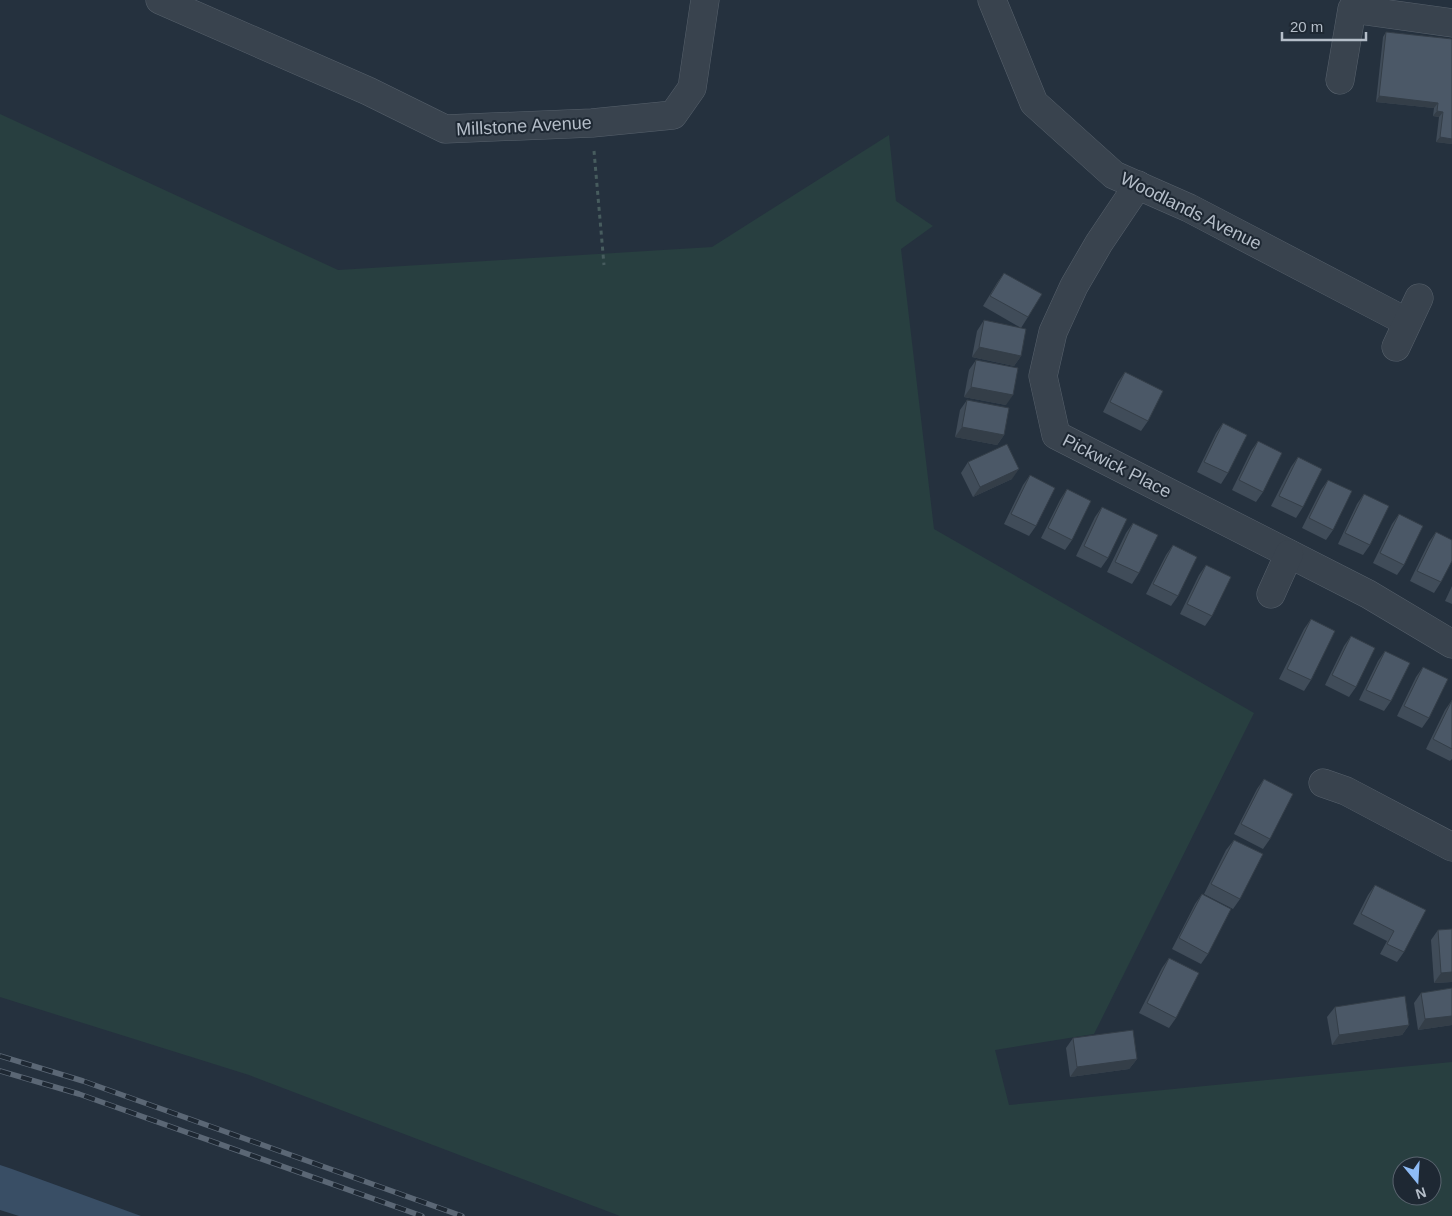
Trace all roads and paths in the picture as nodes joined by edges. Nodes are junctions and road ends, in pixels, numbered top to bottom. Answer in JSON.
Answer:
{"nodes":[{"id":1,"x":160,"y":0,"type":"edge"},
{"id":2,"x":705,"y":0,"type":"edge"},
{"id":3,"x":992,"y":0,"type":"edge"},
{"id":4,"x":1452,"y":23,"type":"edge"},
{"id":5,"x":1340,"y":80,"type":"dead end"},
{"id":6,"x":592,"y":123,"type":"junction"},
{"id":7,"x":1138,"y":185,"type":"junction"},
{"id":8,"x":604,"y":265,"type":"dead end"},
{"id":9,"x":1396,"y":348,"type":"dead end"},
{"id":10,"x":1289,"y":554,"type":"junction"},
{"id":11,"x":1271,"y":594,"type":"dead end"},
{"id":12,"x":1452,"y":644,"type":"edge"},
{"id":13,"x":1323,"y":783,"type":"dead end"},
{"id":14,"x":1452,"y":847,"type":"edge"}],
"edges":[{"from":1,"to":6,"type":"street","name":"Millstone Avenue"},
{"from":2,"to":6,"type":"street","name":"Millstone Avenue"},
{"from":3,"to":7,"type":"street","name":"Woodlands Avenue"},
{"from":4,"to":5,"type":"street"},
{"from":6,"to":8,"type":"path"},
{"from":7,"to":9,"type":"street","name":"Woodlands Avenue"},
{"from":7,"to":10,"type":"street","name":"Pickwick Place"},
{"from":10,"to":11,"type":"street"},
{"from":10,"to":12,"type":"street","name":"Pickwick Place"},
{"from":13,"to":14,"type":"street"}]}
